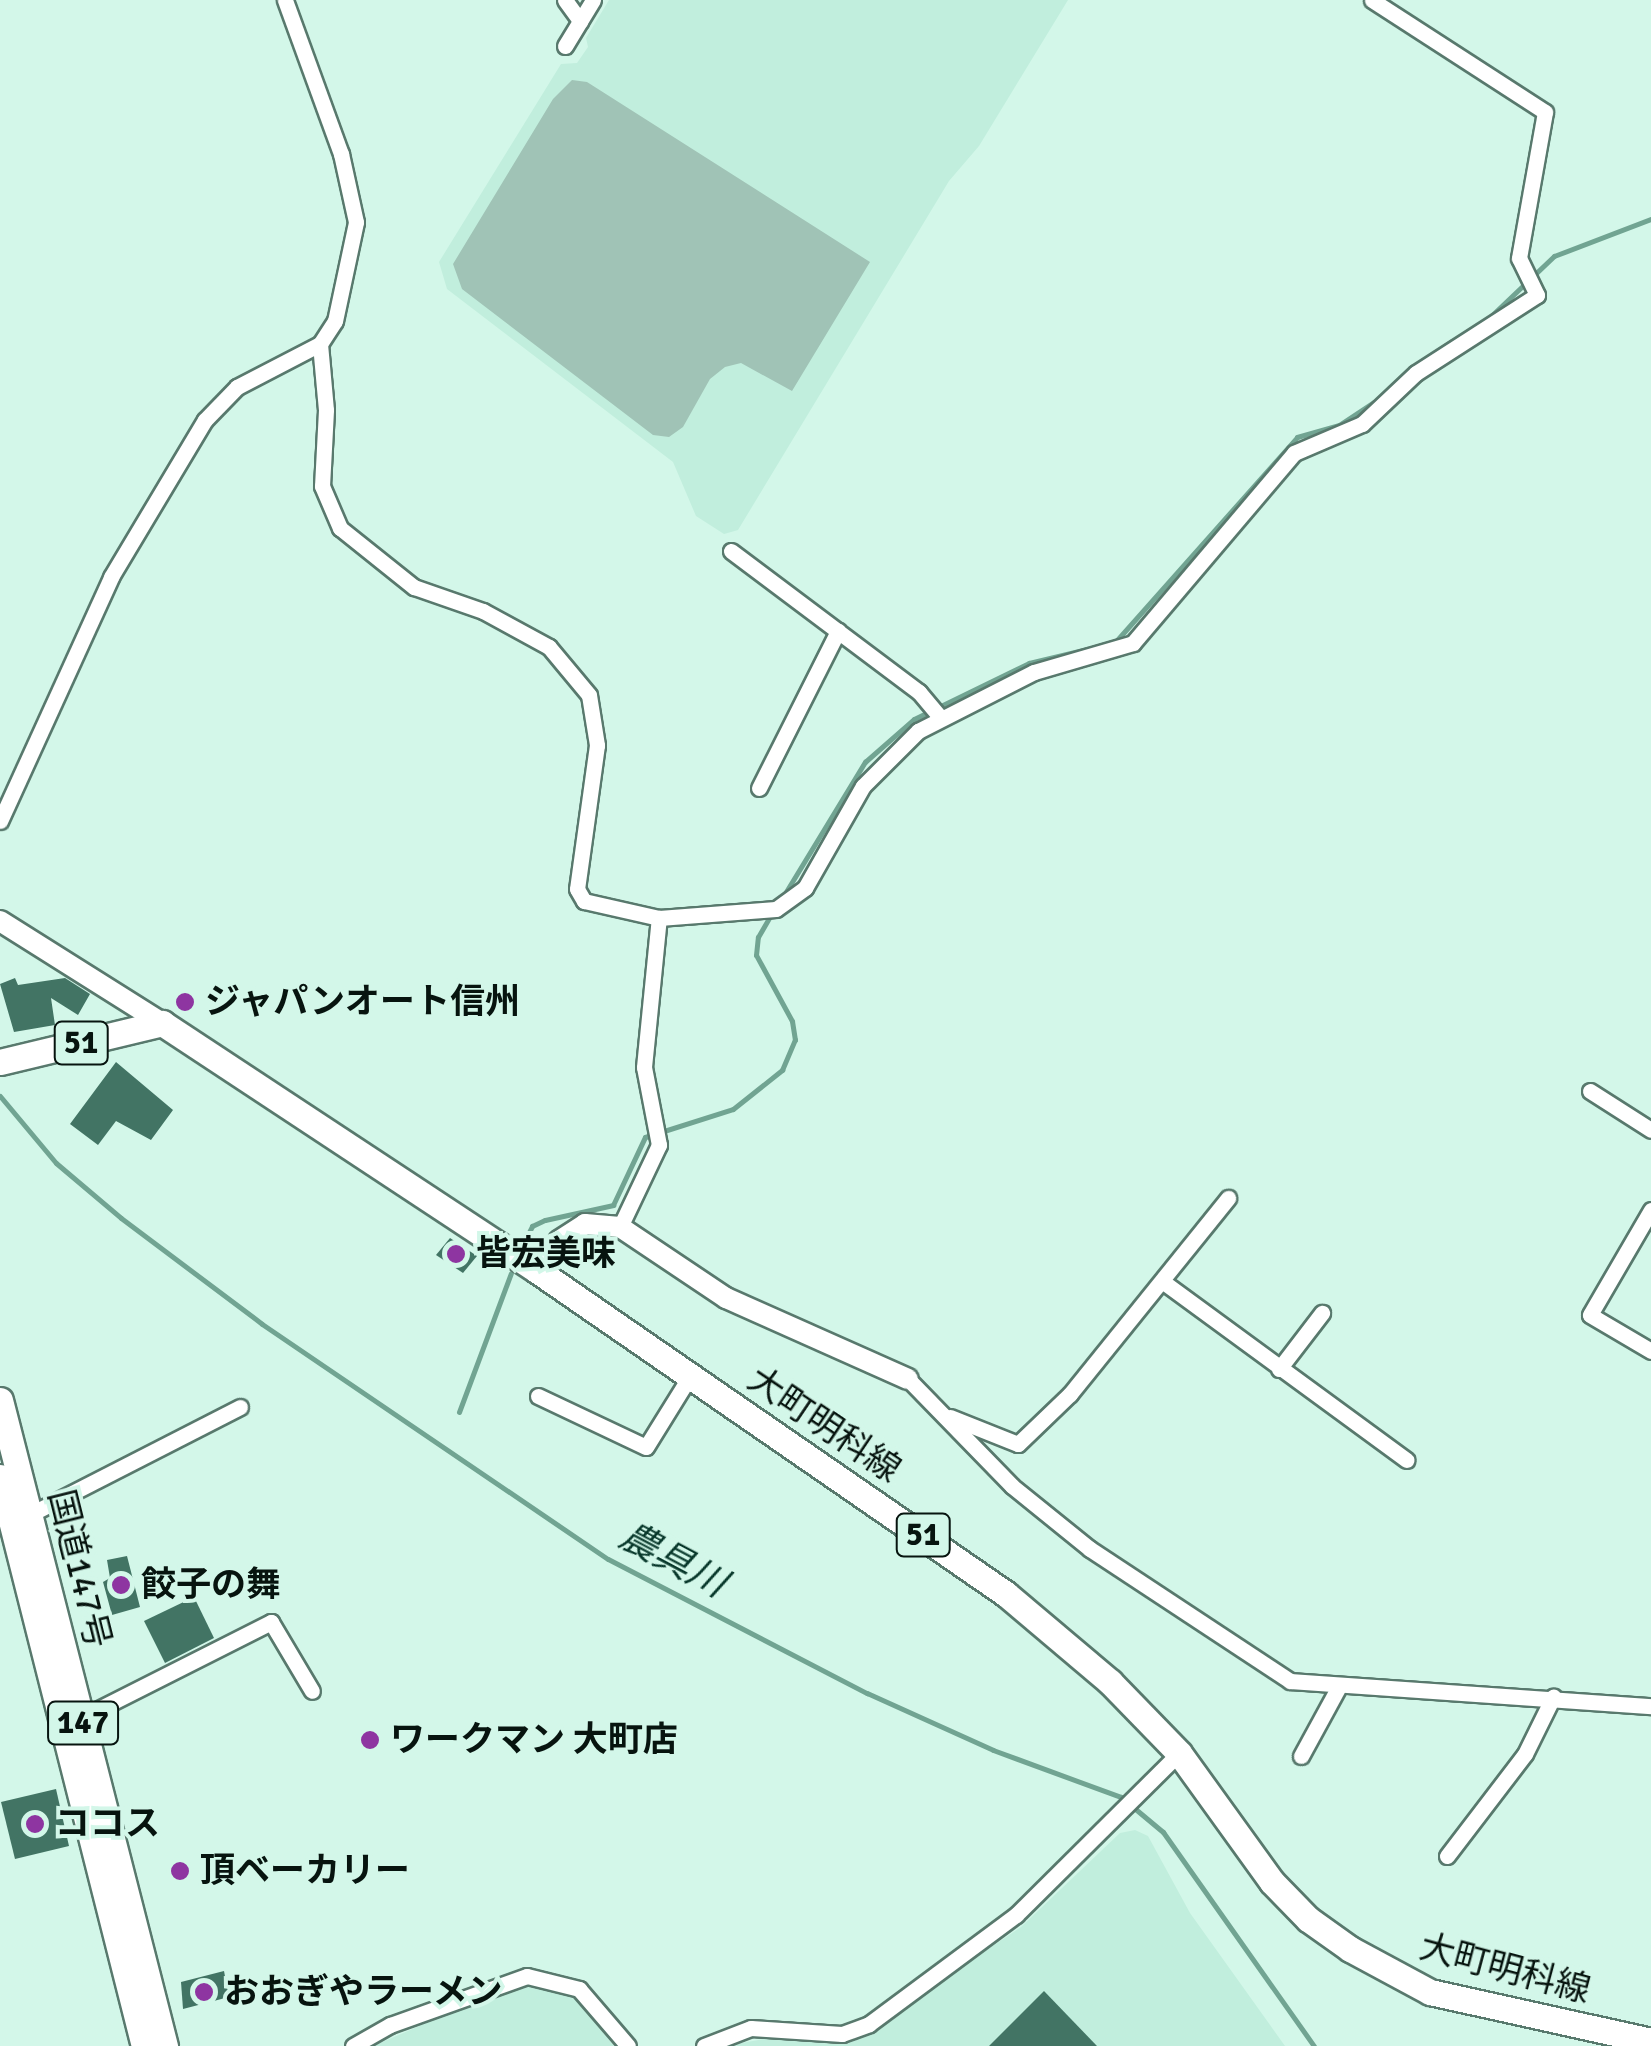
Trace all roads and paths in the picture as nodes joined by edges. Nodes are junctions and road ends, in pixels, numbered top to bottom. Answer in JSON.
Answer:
{"nodes":[{"id":1,"x":285,"y":0,"type":"edge"},
{"id":2,"x":565,"y":0,"type":"edge"},
{"id":3,"x":593,"y":0,"type":"edge"},
{"id":4,"x":1372,"y":0,"type":"edge"},
{"id":5,"x":580,"y":20,"type":"junction"},
{"id":6,"x":565,"y":46,"type":"dead end"},
{"id":7,"x":320,"y":344,"type":"junction"},
{"id":8,"x":731,"y":551,"type":"dead end"},
{"id":9,"x":838,"y":631,"type":"junction"},
{"id":10,"x":939,"y":716,"type":"junction"},
{"id":11,"x":759,"y":788,"type":"dead end"},
{"id":12,"x":0,"y":821,"type":"edge"},
{"id":13,"x":660,"y":918,"type":"junction"},
{"id":14,"x":0,"y":921,"type":"edge"},
{"id":15,"x":162,"y":1023,"type":"junction"},
{"id":16,"x":0,"y":1062,"type":"edge"},
{"id":17,"x":1590,"y":1091,"type":"dead end"},
{"id":18,"x":1651,"y":1130,"type":"edge"},
{"id":19,"x":1228,"y":1198,"type":"dead end"},
{"id":20,"x":1651,"y":1210,"type":"edge"},
{"id":21,"x":620,"y":1227,"type":"junction"},
{"id":22,"x":535,"y":1269,"type":"junction"},
{"id":23,"x":1162,"y":1281,"type":"junction"},
{"id":24,"x":1322,"y":1313,"type":"dead end"},
{"id":25,"x":1651,"y":1351,"type":"edge"},
{"id":26,"x":1279,"y":1370,"type":"junction"},
{"id":27,"x":690,"y":1376,"type":"junction"},
{"id":28,"x":908,"y":1379,"type":"joint"},
{"id":29,"x":538,"y":1396,"type":"dead end"},
{"id":30,"x":0,"y":1400,"type":"edge"},
{"id":31,"x":240,"y":1408,"type":"dead end"},
{"id":32,"x":950,"y":1417,"type":"junction"},
{"id":33,"x":1408,"y":1460,"type":"dead end"},
{"id":34,"x":0,"y":1477,"type":"edge"},
{"id":35,"x":14,"y":1521,"type":"edge"},
{"id":36,"x":1338,"y":1688,"type":"junction"},
{"id":37,"x":312,"y":1690,"type":"dead end"},
{"id":38,"x":1553,"y":1697,"type":"junction"},
{"id":39,"x":1651,"y":1706,"type":"edge"},
{"id":40,"x":81,"y":1718,"type":"junction"},
{"id":41,"x":1179,"y":1753,"type":"junction"},
{"id":42,"x":1300,"y":1756,"type":"dead end"},
{"id":43,"x":1448,"y":1856,"type":"dead end"},
{"id":44,"x":1651,"y":2041,"type":"edge"},
{"id":45,"x":144,"y":2046,"type":"edge"},
{"id":46,"x":165,"y":2046,"type":"edge"},
{"id":47,"x":353,"y":2046,"type":"edge"},
{"id":48,"x":628,"y":2046,"type":"edge"},
{"id":49,"x":704,"y":2046,"type":"edge"}],
"edges":[{"from":1,"to":7,"type":"street"},
{"from":2,"to":5,"type":"street"},
{"from":3,"to":5,"type":"street"},
{"from":4,"to":10,"type":"street"},
{"from":5,"to":6,"type":"street"},
{"from":7,"to":12,"type":"street"},
{"from":7,"to":13,"type":"street"},
{"from":8,"to":9,"type":"street"},
{"from":9,"to":10,"type":"street"},
{"from":9,"to":11,"type":"street"},
{"from":10,"to":13,"type":"street"},
{"from":13,"to":21,"type":"street"},
{"from":14,"to":15,"type":"street"},
{"from":15,"to":16,"type":"main road","number":"51"},
{"from":15,"to":22,"type":"main road","name":"大町明科線","number":"51"},
{"from":17,"to":18,"type":"street"},
{"from":19,"to":23,"type":"street"},
{"from":20,"to":25,"type":"street"},
{"from":21,"to":22,"type":"street"},
{"from":21,"to":28,"type":"street"},
{"from":22,"to":27,"type":"main road","name":"大町明科線","number":"51"},
{"from":23,"to":26,"type":"street"},
{"from":23,"to":32,"type":"street"},
{"from":24,"to":26,"type":"street"},
{"from":26,"to":33,"type":"street"},
{"from":27,"to":29,"type":"street"},
{"from":27,"to":41,"type":"main road","name":"大町明科線","number":"51"},
{"from":28,"to":32,"type":"street"},
{"from":30,"to":35,"type":"main road","name":"国道147号","number":"147"},
{"from":31,"to":35,"type":"street"},
{"from":32,"to":36,"type":"street"},
{"from":34,"to":35,"type":"main road","name":"国道147号","number":"147"},
{"from":35,"to":40,"type":"main road","name":"国道147号","number":"147"},
{"from":35,"to":45,"type":"main road","name":"国道147号","number":"147"},
{"from":36,"to":38,"type":"street"},
{"from":36,"to":42,"type":"street"},
{"from":37,"to":40,"type":"street"},
{"from":38,"to":39,"type":"street"},
{"from":38,"to":43,"type":"street"},
{"from":40,"to":46,"type":"main road","name":"国道147号","number":"147"},
{"from":41,"to":44,"type":"main road","name":"大町明科線","number":"51"},
{"from":41,"to":49,"type":"street"},
{"from":47,"to":48,"type":"street"}]}
